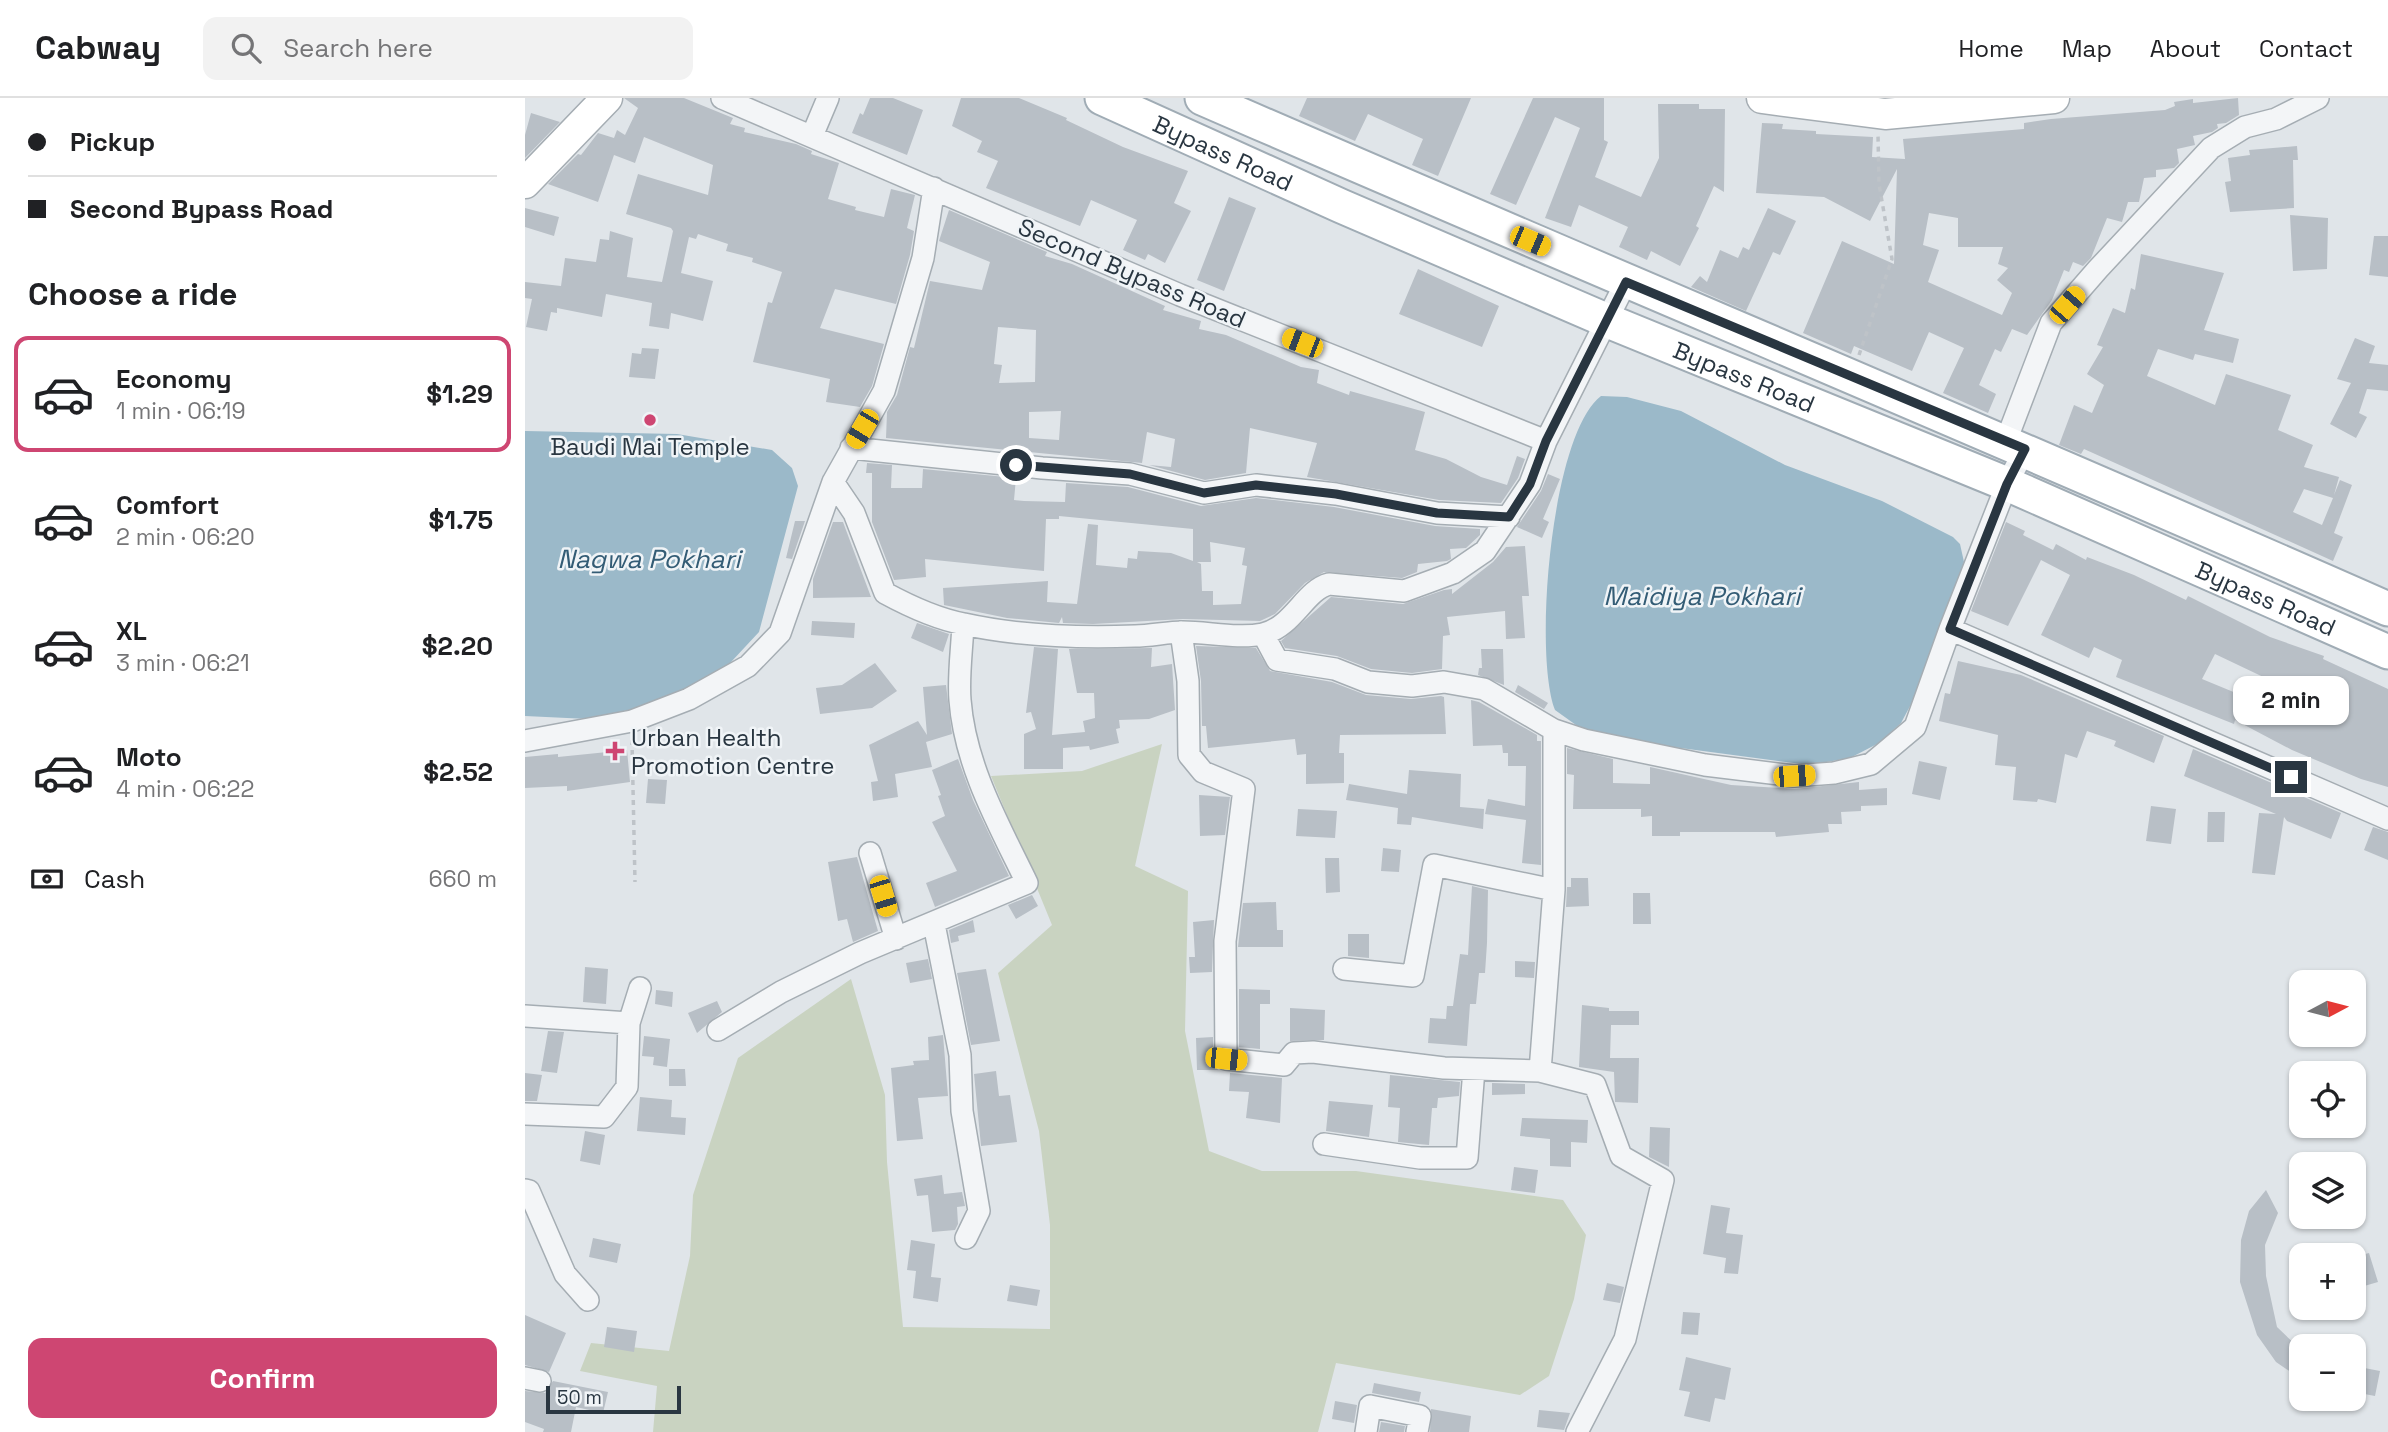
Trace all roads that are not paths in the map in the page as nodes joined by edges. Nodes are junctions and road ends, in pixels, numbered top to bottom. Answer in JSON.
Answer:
{"nodes":[{"id":1,"x":607,"y":98,"type":"edge"},
{"id":2,"x":722,"y":98,"type":"edge"},
{"id":3,"x":828,"y":98,"type":"edge"},
{"id":4,"x":1102,"y":98,"type":"edge"},
{"id":5,"x":1202,"y":98,"type":"edge"},
{"id":6,"x":2054,"y":98,"type":"edge"},
{"id":7,"x":2318,"y":98,"type":"edge"},
{"id":8,"x":1777,"y":100,"type":"edge"},
{"id":9,"x":1884,"y":109,"type":"edge"},
{"id":10,"x":812,"y":136,"type":"junction"},
{"id":11,"x":1362,"y":167,"type":"junction"},
{"id":12,"x":525,"y":183,"type":"edge"},
{"id":13,"x":934,"y":188,"type":"junction"},
{"id":14,"x":1341,"y":206,"type":"junction"},
{"id":15,"x":1626,"y":282,"type":"junction"},
{"id":16,"x":1608,"y":321,"type":"junction"},
{"id":17,"x":1546,"y":441,"type":"junction"},
{"id":18,"x":2015,"y":445,"type":"junction"},
{"id":19,"x":851,"y":447,"type":"junction"},
{"id":20,"x":833,"y":482,"type":"junction"},
{"id":21,"x":2007,"y":484,"type":"junction"},
{"id":22,"x":1509,"y":517,"type":"junction"},
{"id":23,"x":2388,"y":609,"type":"edge"},
{"id":24,"x":964,"y":624,"type":"junction"},
{"id":25,"x":1950,"y":629,"type":"junction"},
{"id":26,"x":1181,"y":632,"type":"junction"},
{"id":27,"x":1263,"y":634,"type":"junction"},
{"id":28,"x":2388,"y":652,"type":"edge"},
{"id":29,"x":1554,"y":730,"type":"junction"},
{"id":30,"x":525,"y":741,"type":"edge"},
{"id":31,"x":2388,"y":819,"type":"edge"},
{"id":32,"x":870,"y":853,"type":"dead end"},
{"id":33,"x":1554,"y":890,"type":"junction"},
{"id":34,"x":934,"y":924,"type":"junction"},
{"id":35,"x":896,"y":939,"type":"junction"},
{"id":36,"x":1344,"y":969,"type":"dead end"},
{"id":37,"x":640,"y":988,"type":"dead end"},
{"id":38,"x":525,"y":1016,"type":"edge"},
{"id":39,"x":629,"y":1023,"type":"junction"},
{"id":40,"x":717,"y":1030,"type":"dead end"},
{"id":41,"x":1474,"y":1069,"type":"junction"},
{"id":42,"x":1540,"y":1071,"type":"junction"},
{"id":43,"x":525,"y":1114,"type":"edge"},
{"id":44,"x":1324,"y":1144,"type":"dead end"},
{"id":45,"x":525,"y":1190,"type":"edge"},
{"id":46,"x":967,"y":1238,"type":"dead end"},
{"id":47,"x":588,"y":1300,"type":"dead end"},
{"id":48,"x":1366,"y":1432,"type":"edge"},
{"id":49,"x":1417,"y":1432,"type":"edge"},
{"id":50,"x":1577,"y":1432,"type":"edge"}],
"edges":[{"from":1,"to":12,"type":"main road"},
{"from":2,"to":10,"type":"street","name":"Second Bypass Road"},
{"from":3,"to":10,"type":"street"},
{"from":4,"to":14,"type":"main road","name":"Bypass Road"},
{"from":5,"to":11,"type":"main road","name":"Bypass Road"},
{"from":6,"to":9,"type":"main road"},
{"from":7,"to":18,"type":"street"},
{"from":8,"to":9,"type":"main road"},
{"from":10,"to":13,"type":"street","name":"Second Bypass Road"},
{"from":11,"to":14,"type":"main road"},
{"from":11,"to":15,"type":"main road","name":"Bypass Road"},
{"from":13,"to":17,"type":"street","name":"Second Bypass Road"},
{"from":13,"to":19,"type":"street"},
{"from":14,"to":16,"type":"main road","name":"Bypass Road"},
{"from":15,"to":16,"type":"street"},
{"from":15,"to":18,"type":"main road","name":"Bypass Road"},
{"from":16,"to":17,"type":"street"},
{"from":16,"to":21,"type":"main road","name":"Bypass Road"},
{"from":17,"to":22,"type":"street"},
{"from":18,"to":21,"type":"street"},
{"from":18,"to":23,"type":"main road","name":"Bypass Road"},
{"from":19,"to":20,"type":"street"},
{"from":19,"to":22,"type":"street"},
{"from":20,"to":24,"type":"street"},
{"from":20,"to":30,"type":"street"},
{"from":21,"to":25,"type":"street"},
{"from":21,"to":28,"type":"main road","name":"Bypass Road"},
{"from":22,"to":27,"type":"street"},
{"from":24,"to":26,"type":"street"},
{"from":24,"to":34,"type":"street"},
{"from":25,"to":29,"type":"street"},
{"from":25,"to":31,"type":"street"},
{"from":26,"to":27,"type":"street"},
{"from":26,"to":41,"type":"street"},
{"from":27,"to":29,"type":"street"},
{"from":29,"to":33,"type":"street"},
{"from":32,"to":35,"type":"street"},
{"from":33,"to":36,"type":"street"},
{"from":33,"to":42,"type":"street"},
{"from":34,"to":35,"type":"street"},
{"from":34,"to":46,"type":"street"},
{"from":35,"to":40,"type":"street"},
{"from":37,"to":39,"type":"street"},
{"from":38,"to":39,"type":"street"},
{"from":39,"to":43,"type":"street"},
{"from":41,"to":42,"type":"street"},
{"from":41,"to":44,"type":"street"},
{"from":42,"to":50,"type":"street"},
{"from":45,"to":47,"type":"street"},
{"from":48,"to":49,"type":"street"}]}
